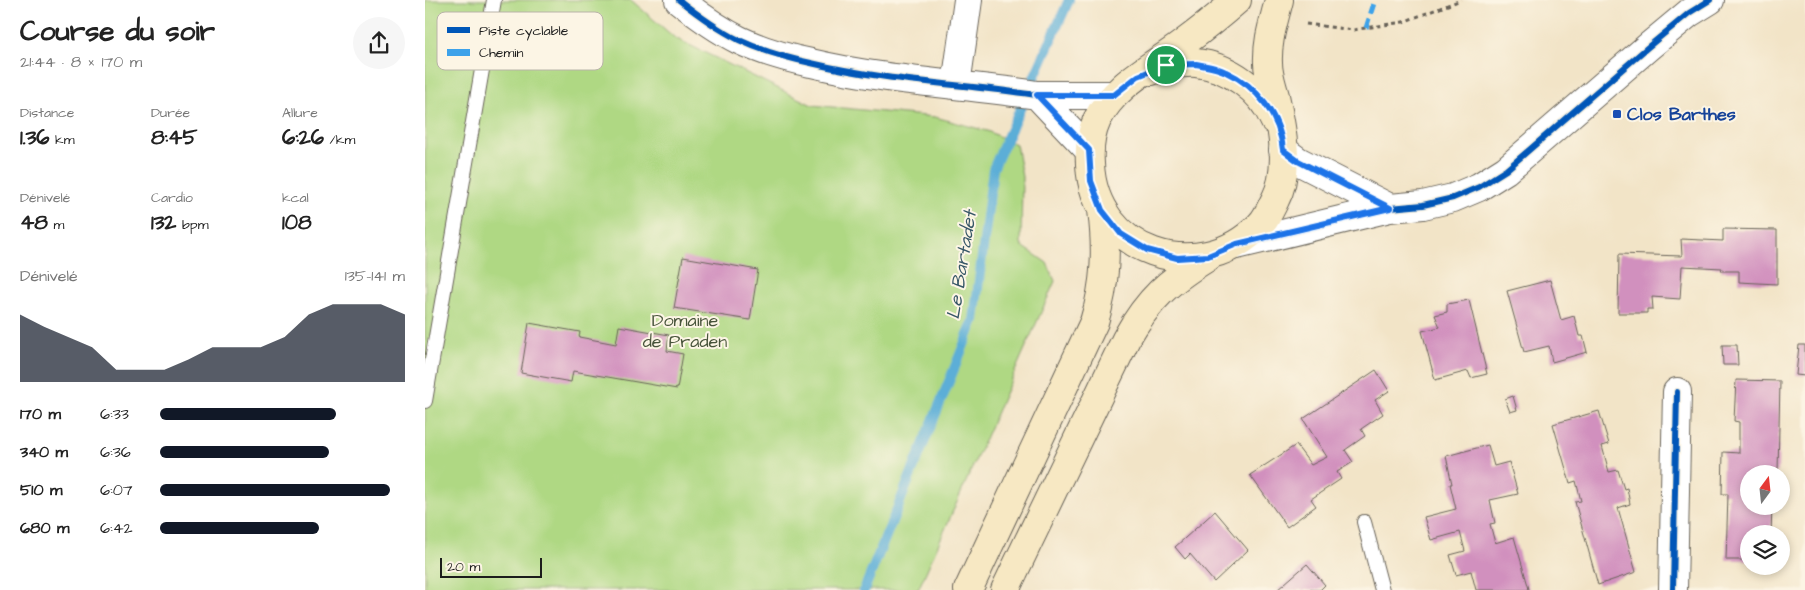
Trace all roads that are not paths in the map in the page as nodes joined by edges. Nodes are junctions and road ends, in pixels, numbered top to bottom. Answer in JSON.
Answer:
{"nodes":[{"id":1,"x":679,"y":0,"type":"edge"},
{"id":2,"x":968,"y":0,"type":"edge"},
{"id":3,"x":1237,"y":0,"type":"edge"},
{"id":4,"x":1710,"y":0,"type":"edge"},
{"id":5,"x":1276,"y":10,"type":"edge"},
{"id":6,"x":482,"y":70,"type":"edge"},
{"id":7,"x":1138,"y":76,"type":"junction"},
{"id":8,"x":956,"y":85,"type":"junction"},
{"id":9,"x":1037,"y":95,"type":"junction"},
{"id":10,"x":1114,"y":95,"type":"junction"},
{"id":11,"x":1282,"y":145,"type":"junction"},
{"id":12,"x":1089,"y":150,"type":"junction"},
{"id":13,"x":1390,"y":208,"type":"junction"},
{"id":14,"x":1102,"y":210,"type":"junction"},
{"id":15,"x":1226,"y":249,"type":"junction"},
{"id":16,"x":1677,"y":392,"type":"dead end"},
{"id":17,"x":425,"y":401,"type":"edge"},
{"id":18,"x":1364,"y":522,"type":"dead end"},
{"id":19,"x":968,"y":590,"type":"edge"},
{"id":20,"x":1005,"y":590,"type":"edge"},
{"id":21,"x":1382,"y":590,"type":"edge"},
{"id":22,"x":1673,"y":590,"type":"edge"}],
"edges":[{"from":1,"to":8,"type":"street"},
{"from":2,"to":8,"type":"street"},
{"from":3,"to":7,"type":"main road"},
{"from":4,"to":13,"type":"street"},
{"from":5,"to":11,"type":"main road"},
{"from":6,"to":17,"type":"lane"},
{"from":7,"to":10,"type":"main road"},
{"from":7,"to":11,"type":"main road"},
{"from":8,"to":9,"type":"street"},
{"from":9,"to":10,"type":"street"},
{"from":9,"to":12,"type":"street"},
{"from":10,"to":12,"type":"main road"},
{"from":11,"to":13,"type":"street"},
{"from":11,"to":15,"type":"main road"},
{"from":12,"to":14,"type":"main road"},
{"from":13,"to":15,"type":"street"},
{"from":14,"to":15,"type":"main road"},
{"from":14,"to":19,"type":"main road"},
{"from":15,"to":20,"type":"main road"},
{"from":16,"to":22,"type":"street"},
{"from":18,"to":21,"type":"lane"}]}
